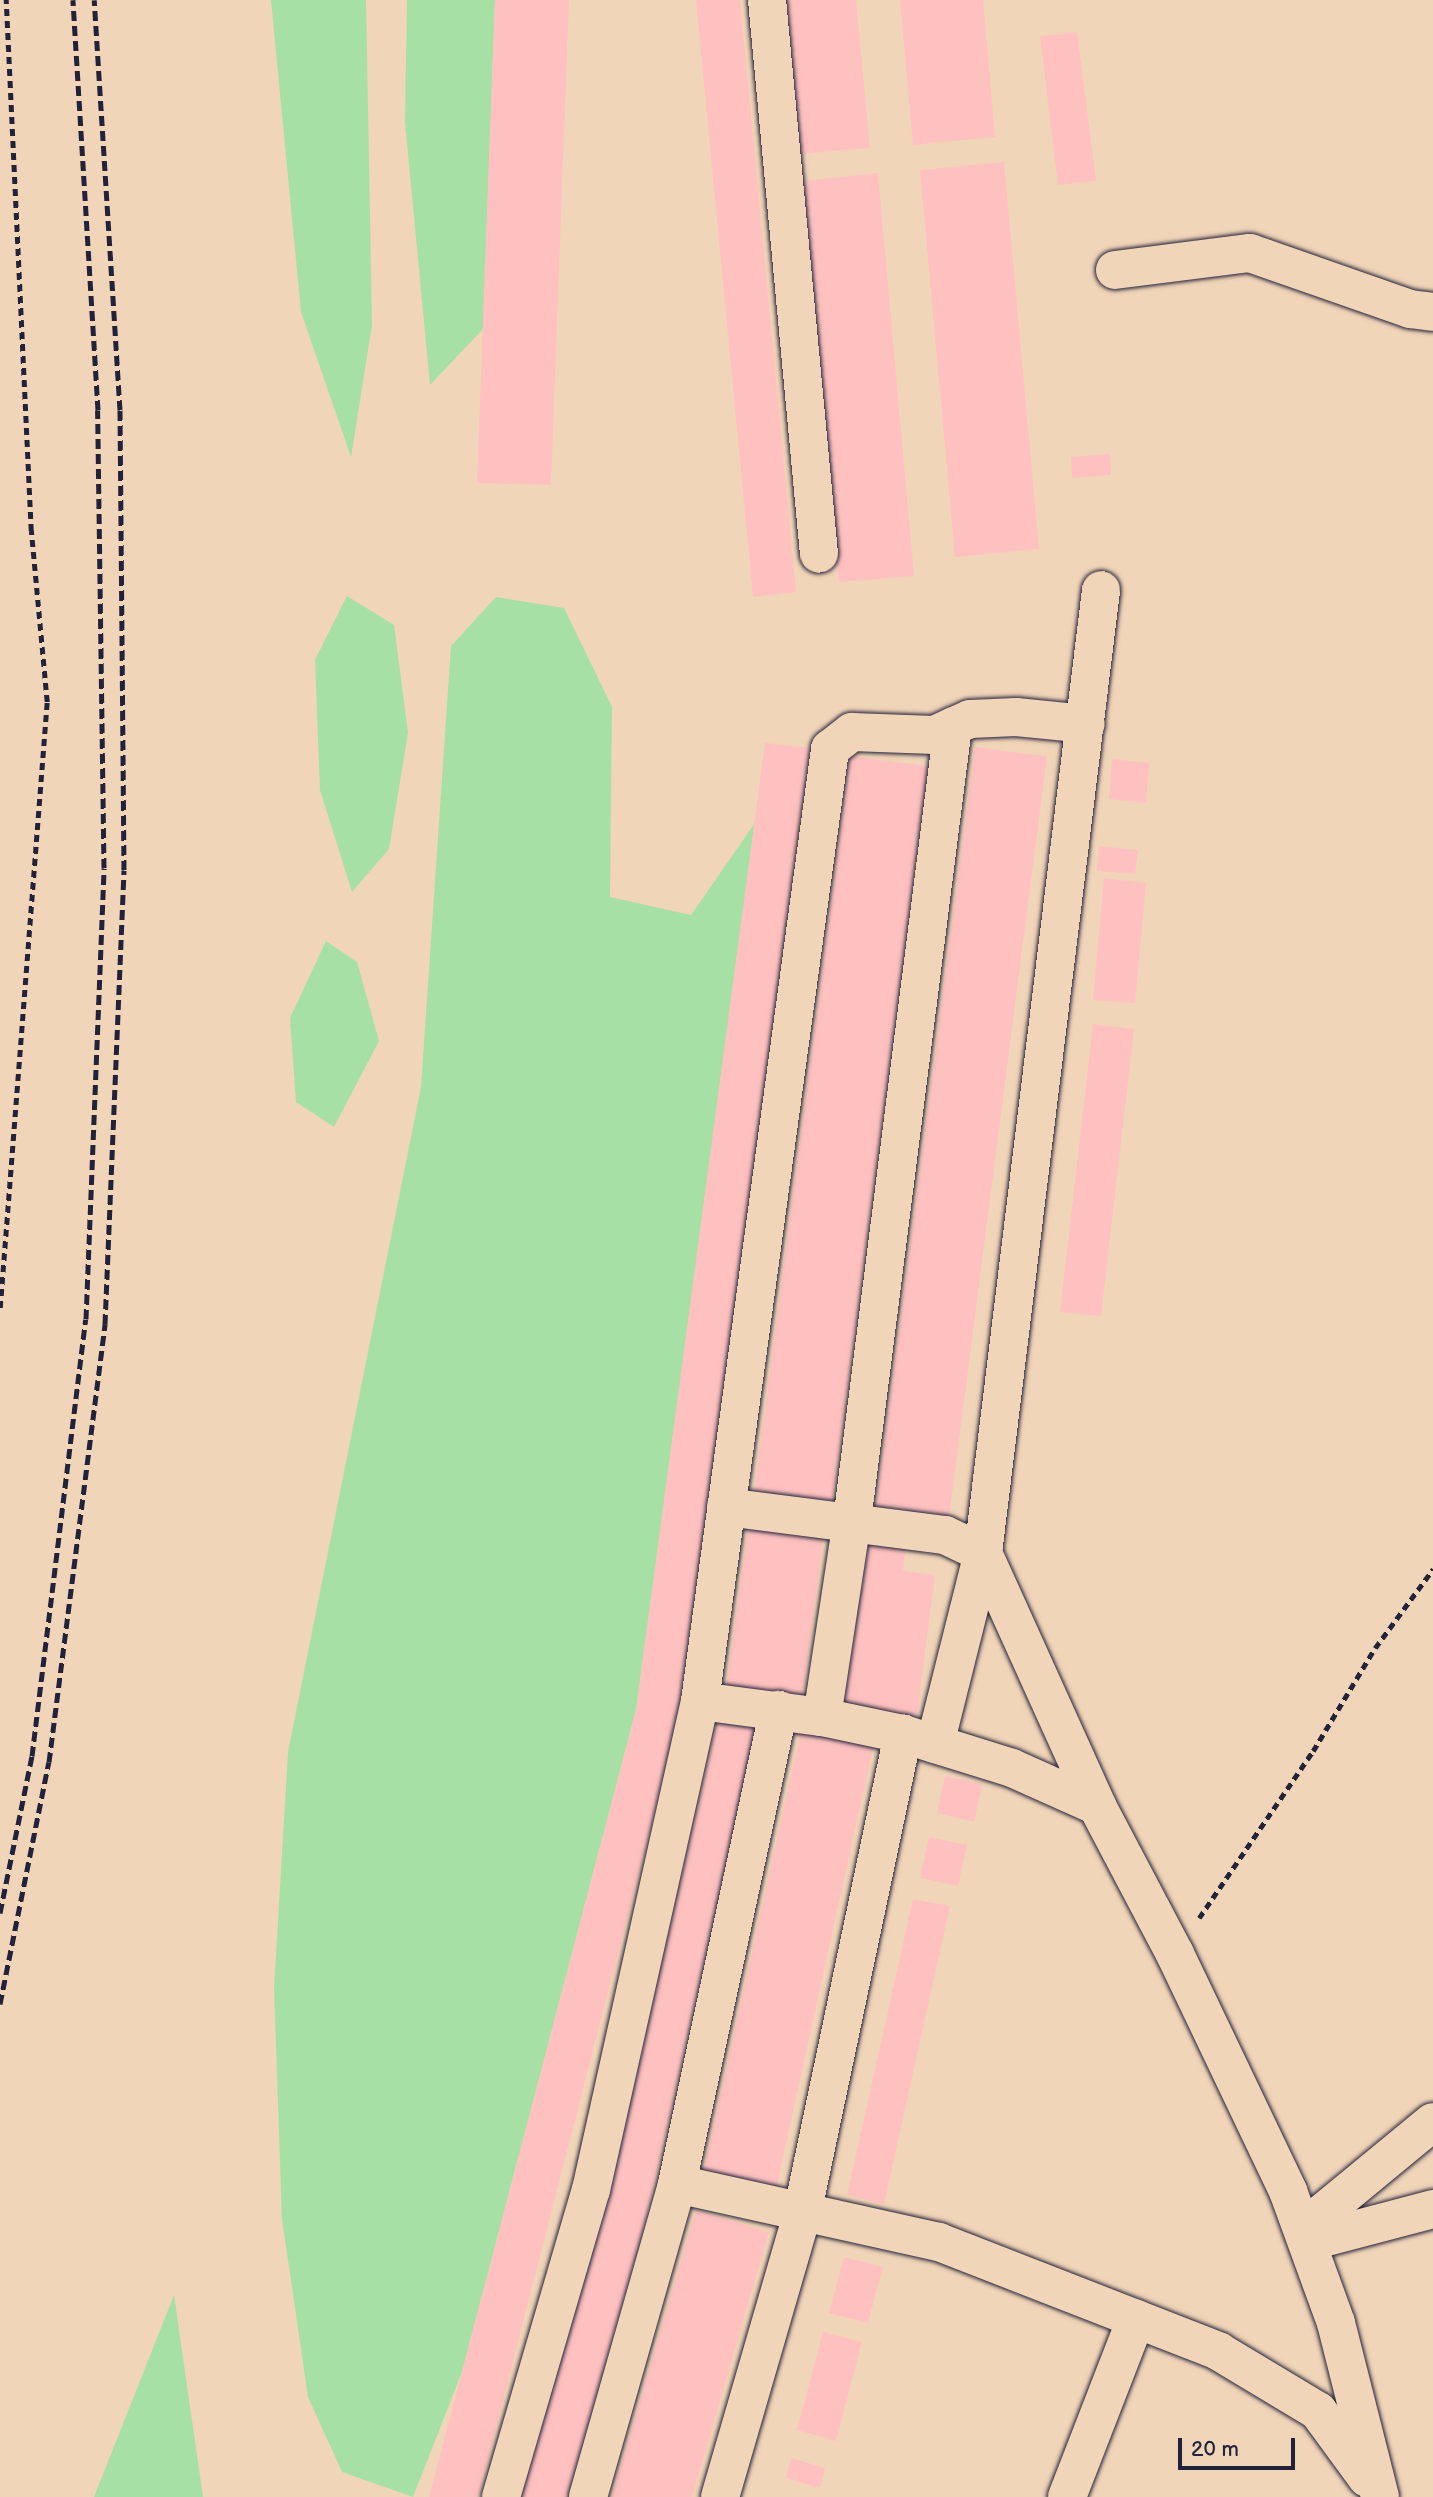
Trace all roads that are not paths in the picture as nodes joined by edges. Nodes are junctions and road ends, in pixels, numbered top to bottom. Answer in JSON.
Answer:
{"nodes":[{"id":1,"x":766,"y":0,"type":"edge"},
{"id":2,"x":1115,"y":270,"type":"dead end"},
{"id":3,"x":1433,"y":312,"type":"edge"},
{"id":4,"x":819,"y":554,"type":"dead end"},
{"id":5,"x":1101,"y":590,"type":"dead end"},
{"id":6,"x":1086,"y":724,"type":"junction"},
{"id":7,"x":953,"y":726,"type":"junction"},
{"id":8,"x":726,"y":1507,"type":"junction"},
{"id":9,"x":852,"y":1521,"type":"junction"},
{"id":10,"x":983,"y":1553,"type":"junction"},
{"id":11,"x":700,"y":1701,"type":"junction"},
{"id":12,"x":779,"y":1710,"type":"junction"},
{"id":13,"x":822,"y":1717,"type":"junction"},
{"id":14,"x":919,"y":1739,"type":"junction"},
{"id":15,"x":1097,"y":1806,"type":"junction"},
{"id":16,"x":1433,"y":2122,"type":"edge"},
{"id":17,"x":677,"y":2184,"type":"junction"},
{"id":18,"x":1433,"y":2209,"type":"edge"},
{"id":19,"x":802,"y":2214,"type":"junction"},
{"id":20,"x":1306,"y":2236,"type":"junction"},
{"id":21,"x":1136,"y":2319,"type":"junction"},
{"id":22,"x":1379,"y":2496,"type":"edge"},
{"id":23,"x":501,"y":2497,"type":"edge"},
{"id":24,"x":588,"y":2497,"type":"edge"},
{"id":25,"x":720,"y":2497,"type":"edge"},
{"id":26,"x":1067,"y":2497,"type":"edge"}],
"edges":[{"from":1,"to":4,"type":"street"},
{"from":2,"to":3,"type":"street"},
{"from":5,"to":6,"type":"street"},
{"from":6,"to":7,"type":"street"},
{"from":6,"to":10,"type":"street"},
{"from":7,"to":8,"type":"street"},
{"from":7,"to":9,"type":"street"},
{"from":8,"to":9,"type":"street"},
{"from":8,"to":11,"type":"street"},
{"from":9,"to":10,"type":"street"},
{"from":9,"to":13,"type":"street"},
{"from":10,"to":14,"type":"street"},
{"from":10,"to":15,"type":"street"},
{"from":11,"to":12,"type":"street"},
{"from":11,"to":23,"type":"street"},
{"from":12,"to":13,"type":"street"},
{"from":12,"to":17,"type":"street"},
{"from":13,"to":14,"type":"street"},
{"from":14,"to":15,"type":"street"},
{"from":14,"to":19,"type":"street"},
{"from":15,"to":20,"type":"street"},
{"from":16,"to":20,"type":"street"},
{"from":17,"to":19,"type":"street"},
{"from":17,"to":24,"type":"street"},
{"from":18,"to":20,"type":"street"},
{"from":19,"to":21,"type":"street"},
{"from":19,"to":25,"type":"street"},
{"from":20,"to":22,"type":"street"},
{"from":21,"to":22,"type":"street"},
{"from":21,"to":26,"type":"street"}]}
